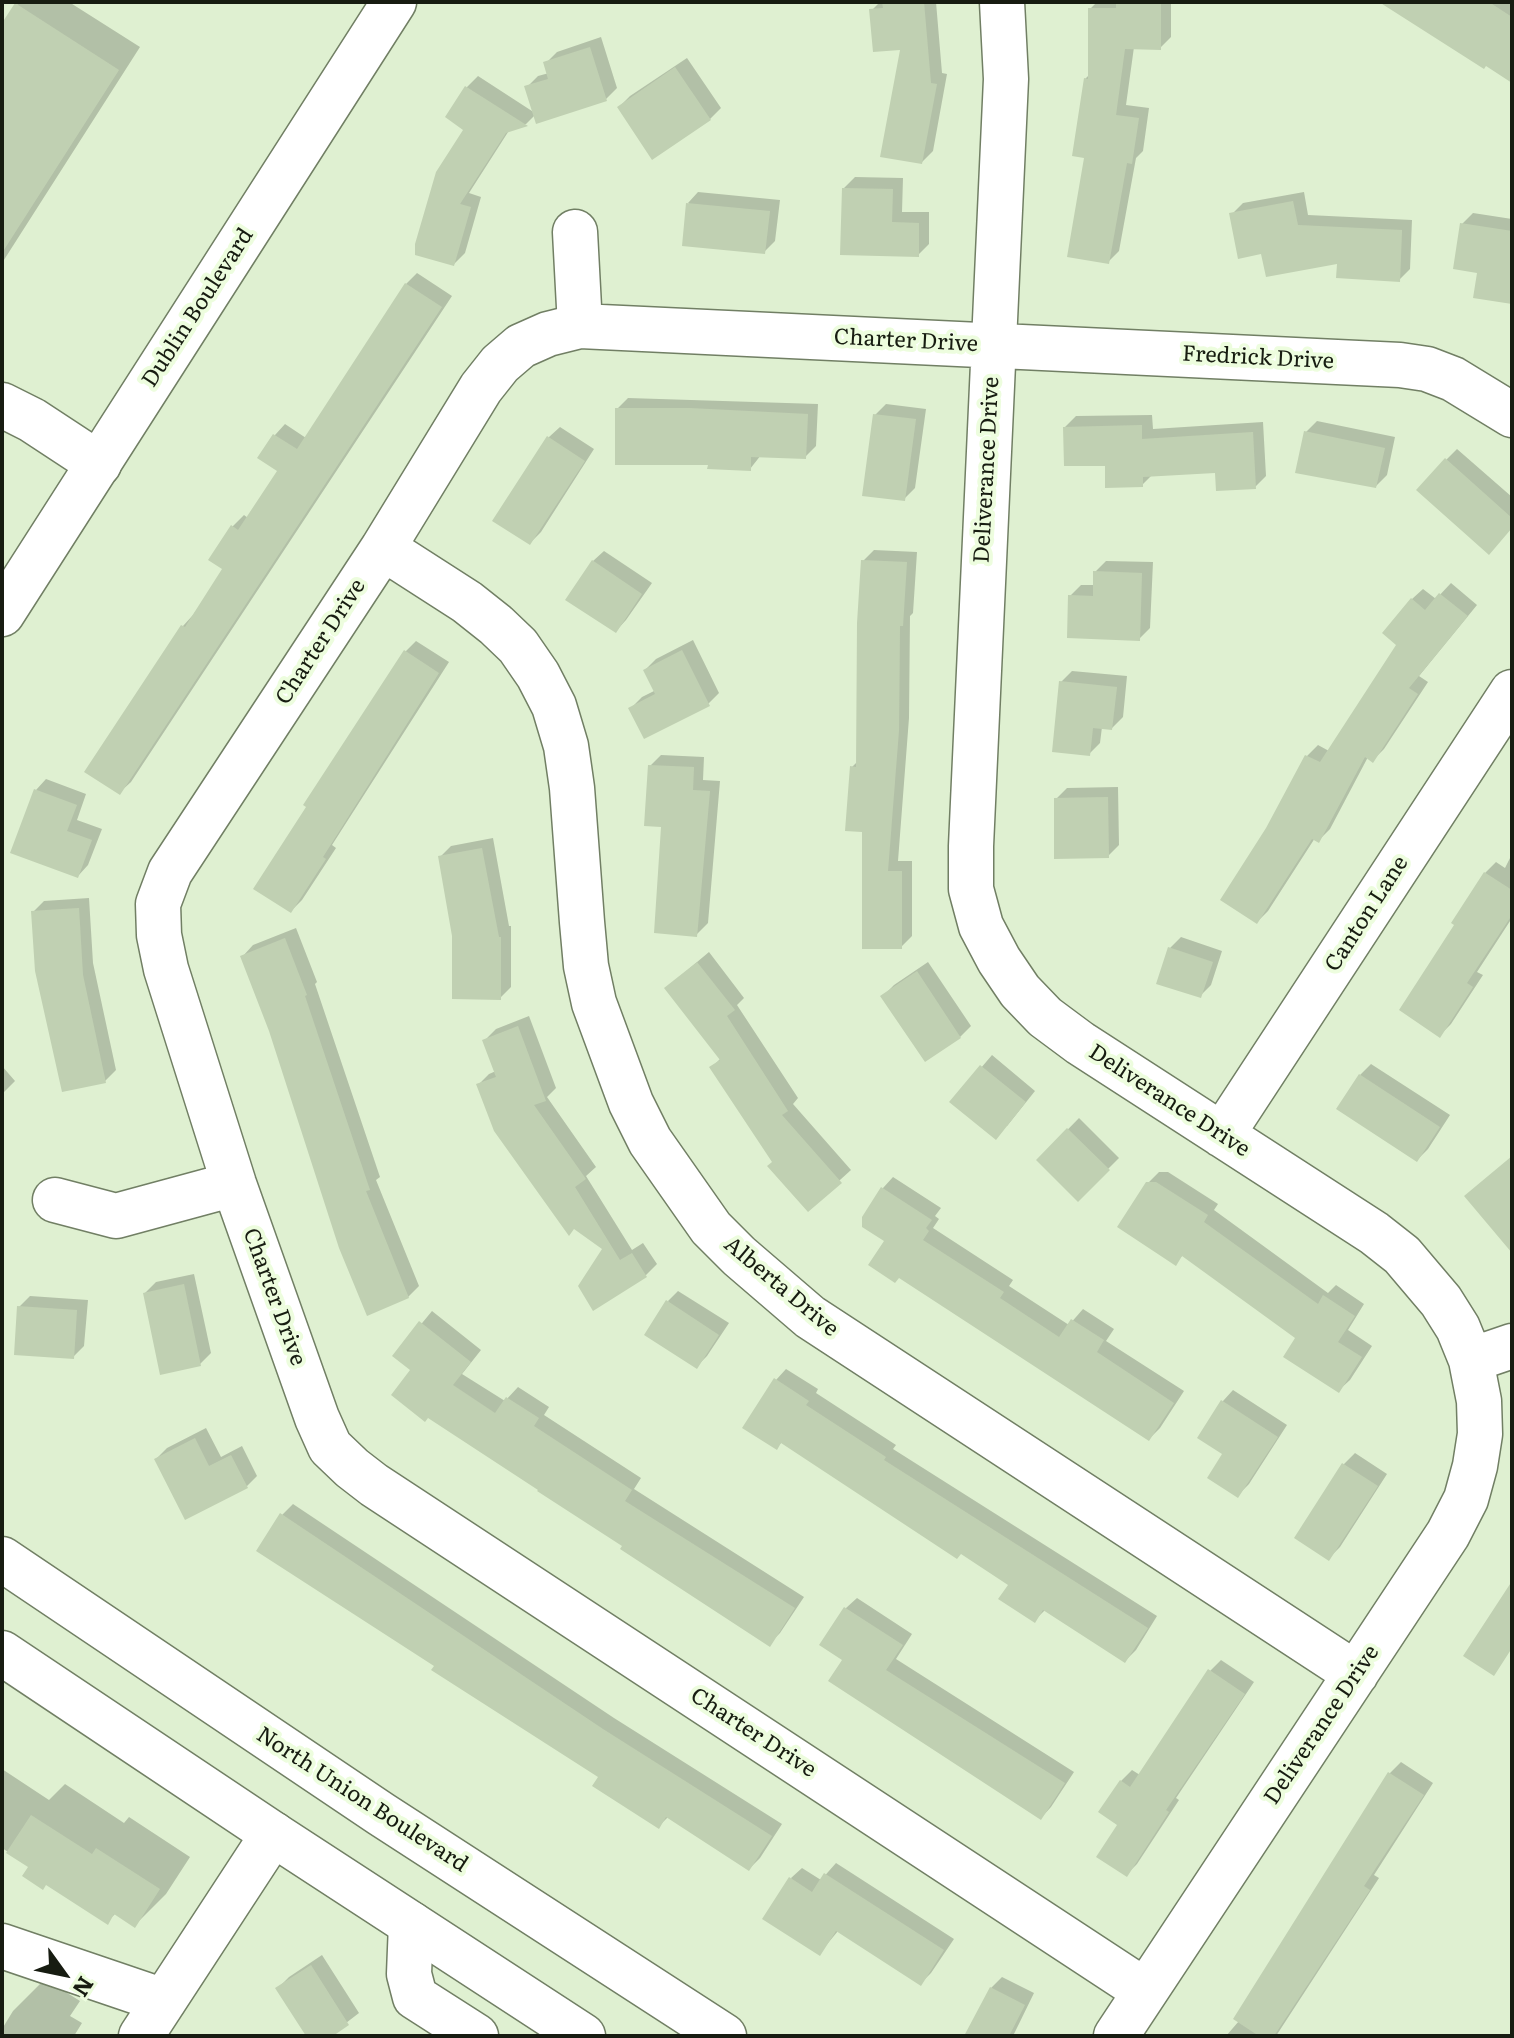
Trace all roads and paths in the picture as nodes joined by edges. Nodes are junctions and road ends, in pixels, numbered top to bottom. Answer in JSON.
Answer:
{"nodes":[{"id":1,"x":394,"y":2,"type":"edge"},
{"id":2,"x":1002,"y":2,"type":"edge"},
{"id":3,"x":575,"y":232,"type":"dead end"},
{"id":4,"x":580,"y":326,"type":"junction"},
{"id":5,"x":993,"y":345,"type":"junction"},
{"id":6,"x":2,"y":405,"type":"edge"},
{"id":7,"x":1512,"y":415,"type":"edge"},
{"id":8,"x":99,"y":464,"type":"junction"},
{"id":9,"x":383,"y":548,"type":"junction"},
{"id":10,"x":2,"y":614,"type":"edge"},
{"id":11,"x":1512,"y":692,"type":"edge"},
{"id":12,"x":1222,"y":1135,"type":"junction"},
{"id":13,"x":234,"y":1184,"type":"junction"},
{"id":14,"x":55,"y":1200,"type":"dead end"},
{"id":15,"x":1512,"y":1346,"type":"edge"},
{"id":16,"x":1471,"y":1360,"type":"junction"},
{"id":17,"x":2,"y":1559,"type":"edge"},
{"id":18,"x":2,"y":1653,"type":"edge"},
{"id":19,"x":1356,"y":1674,"type":"junction"},
{"id":20,"x":273,"y":1834,"type":"junction"},
{"id":21,"x":411,"y":1924,"type":"junction"},
{"id":22,"x":2,"y":1946,"type":"edge"},
{"id":23,"x":1145,"y":1991,"type":"junction"},
{"id":24,"x":153,"y":2018,"type":"edge"},
{"id":25,"x":476,"y":2036,"type":"edge"},
{"id":26,"x":583,"y":2036,"type":"edge"},
{"id":27,"x":724,"y":2036,"type":"edge"},
{"id":28,"x":1116,"y":2036,"type":"edge"}],
"edges":[{"from":1,"to":8,"type":"street","name":"Dublin Boulevard"},
{"from":2,"to":5,"type":"street","name":"Deliverance Drive"},
{"from":3,"to":4,"type":"street"},
{"from":4,"to":5,"type":"street","name":"Charter Drive"},
{"from":4,"to":9,"type":"street","name":"Charter Drive"},
{"from":5,"to":7,"type":"street","name":"Fredrick Drive"},
{"from":5,"to":12,"type":"street","name":"Deliverance Drive"},
{"from":6,"to":8,"type":"street"},
{"from":8,"to":10,"type":"street","name":"Dublin Boulevard"},
{"from":9,"to":13,"type":"street","name":"Charter Drive"},
{"from":9,"to":19,"type":"street","name":"Alberta Drive"},
{"from":11,"to":12,"type":"street","name":"Canton Lane"},
{"from":12,"to":16,"type":"street","name":"Deliverance Drive"},
{"from":13,"to":14,"type":"street"},
{"from":13,"to":23,"type":"street","name":"Charter Drive"},
{"from":15,"to":16,"type":"street"},
{"from":16,"to":19,"type":"street","name":"Deliverance Drive"},
{"from":17,"to":27,"type":"street","name":"North Union Boulevard"},
{"from":18,"to":20,"type":"street"},
{"from":19,"to":23,"type":"street","name":"Deliverance Drive"},
{"from":20,"to":21,"type":"street"},
{"from":20,"to":24,"type":"street"},
{"from":21,"to":25,"type":"street"},
{"from":21,"to":26,"type":"street"},
{"from":22,"to":24,"type":"street"},
{"from":23,"to":28,"type":"street","name":"Deliverance Drive"}]}
